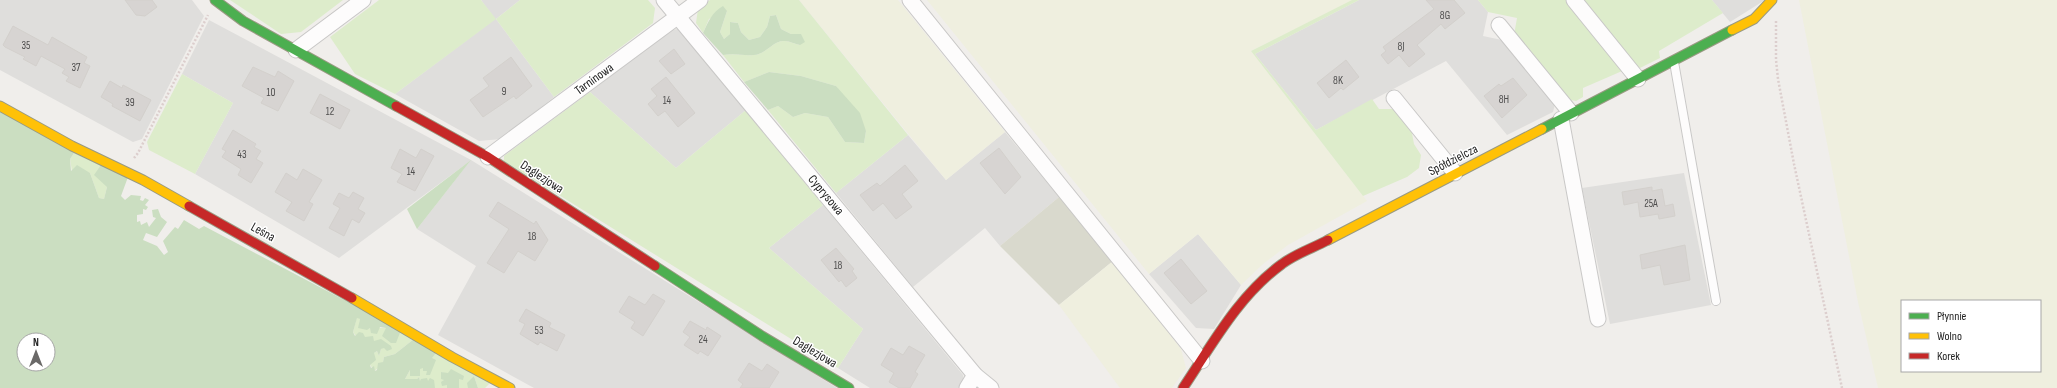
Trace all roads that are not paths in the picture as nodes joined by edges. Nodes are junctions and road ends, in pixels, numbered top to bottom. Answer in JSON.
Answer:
{"nodes":[{"id":1,"x":363,"y":0,"type":"edge"},
{"id":2,"x":664,"y":0,"type":"edge"},
{"id":3,"x":700,"y":0,"type":"edge"},
{"id":4,"x":910,"y":0,"type":"edge"},
{"id":5,"x":1574,"y":0,"type":"edge"},
{"id":6,"x":1772,"y":0,"type":"edge"},
{"id":7,"x":213,"y":4,"type":"edge"},
{"id":8,"x":678,"y":17,"type":"junction"},
{"id":9,"x":1499,"y":25,"type":"dead end"},
{"id":10,"x":296,"y":50,"type":"junction"},
{"id":11,"x":1674,"y":61,"type":"junction"},
{"id":12,"x":1638,"y":79,"type":"junction"},
{"id":13,"x":1394,"y":98,"type":"dead end"},
{"id":14,"x":0,"y":106,"type":"edge"},
{"id":15,"x":1566,"y":116,"type":"junction"},
{"id":16,"x":488,"y":157,"type":"junction"},
{"id":17,"x":1455,"y":173,"type":"junction"},
{"id":18,"x":1716,"y":301,"type":"dead end"},
{"id":19,"x":1598,"y":319,"type":"dead end"},
{"id":20,"x":1202,"y":361,"type":"junction"},
{"id":21,"x":971,"y":382,"type":"edge"},
{"id":22,"x":510,"y":388,"type":"edge"},
{"id":23,"x":849,"y":388,"type":"edge"},
{"id":24,"x":991,"y":388,"type":"edge"},
{"id":25,"x":1183,"y":388,"type":"edge"}],
"edges":[{"from":1,"to":10,"type":"street"},
{"from":2,"to":8,"type":"street","name":"Cyprysowa"},
{"from":3,"to":8,"type":"street","name":"Tarninowa"},
{"from":4,"to":20,"type":"street"},
{"from":5,"to":12,"type":"street"},
{"from":6,"to":11,"type":"street","name":"Spółdzielcza"},
{"from":7,"to":10,"type":"street","name":"Daglezjowa"},
{"from":8,"to":16,"type":"street","name":"Tarninowa"},
{"from":8,"to":21,"type":"street","name":"Cyprysowa"},
{"from":9,"to":15,"type":"street"},
{"from":10,"to":16,"type":"street","name":"Daglezjowa"},
{"from":11,"to":12,"type":"street","name":"Spółdzielcza"},
{"from":11,"to":18,"type":"lane"},
{"from":12,"to":15,"type":"street","name":"Spółdzielcza"},
{"from":13,"to":17,"type":"street"},
{"from":14,"to":22,"type":"street","name":"Leśna"},
{"from":15,"to":17,"type":"street","name":"Spółdzielcza"},
{"from":15,"to":19,"type":"street"},
{"from":16,"to":23,"type":"street","name":"Daglezjowa"},
{"from":17,"to":20,"type":"street","name":"Spółdzielcza"},
{"from":20,"to":25,"type":"street","name":"Spółdzielcza"},
{"from":21,"to":24,"type":"street","name":"Cyprysowa"}]}
